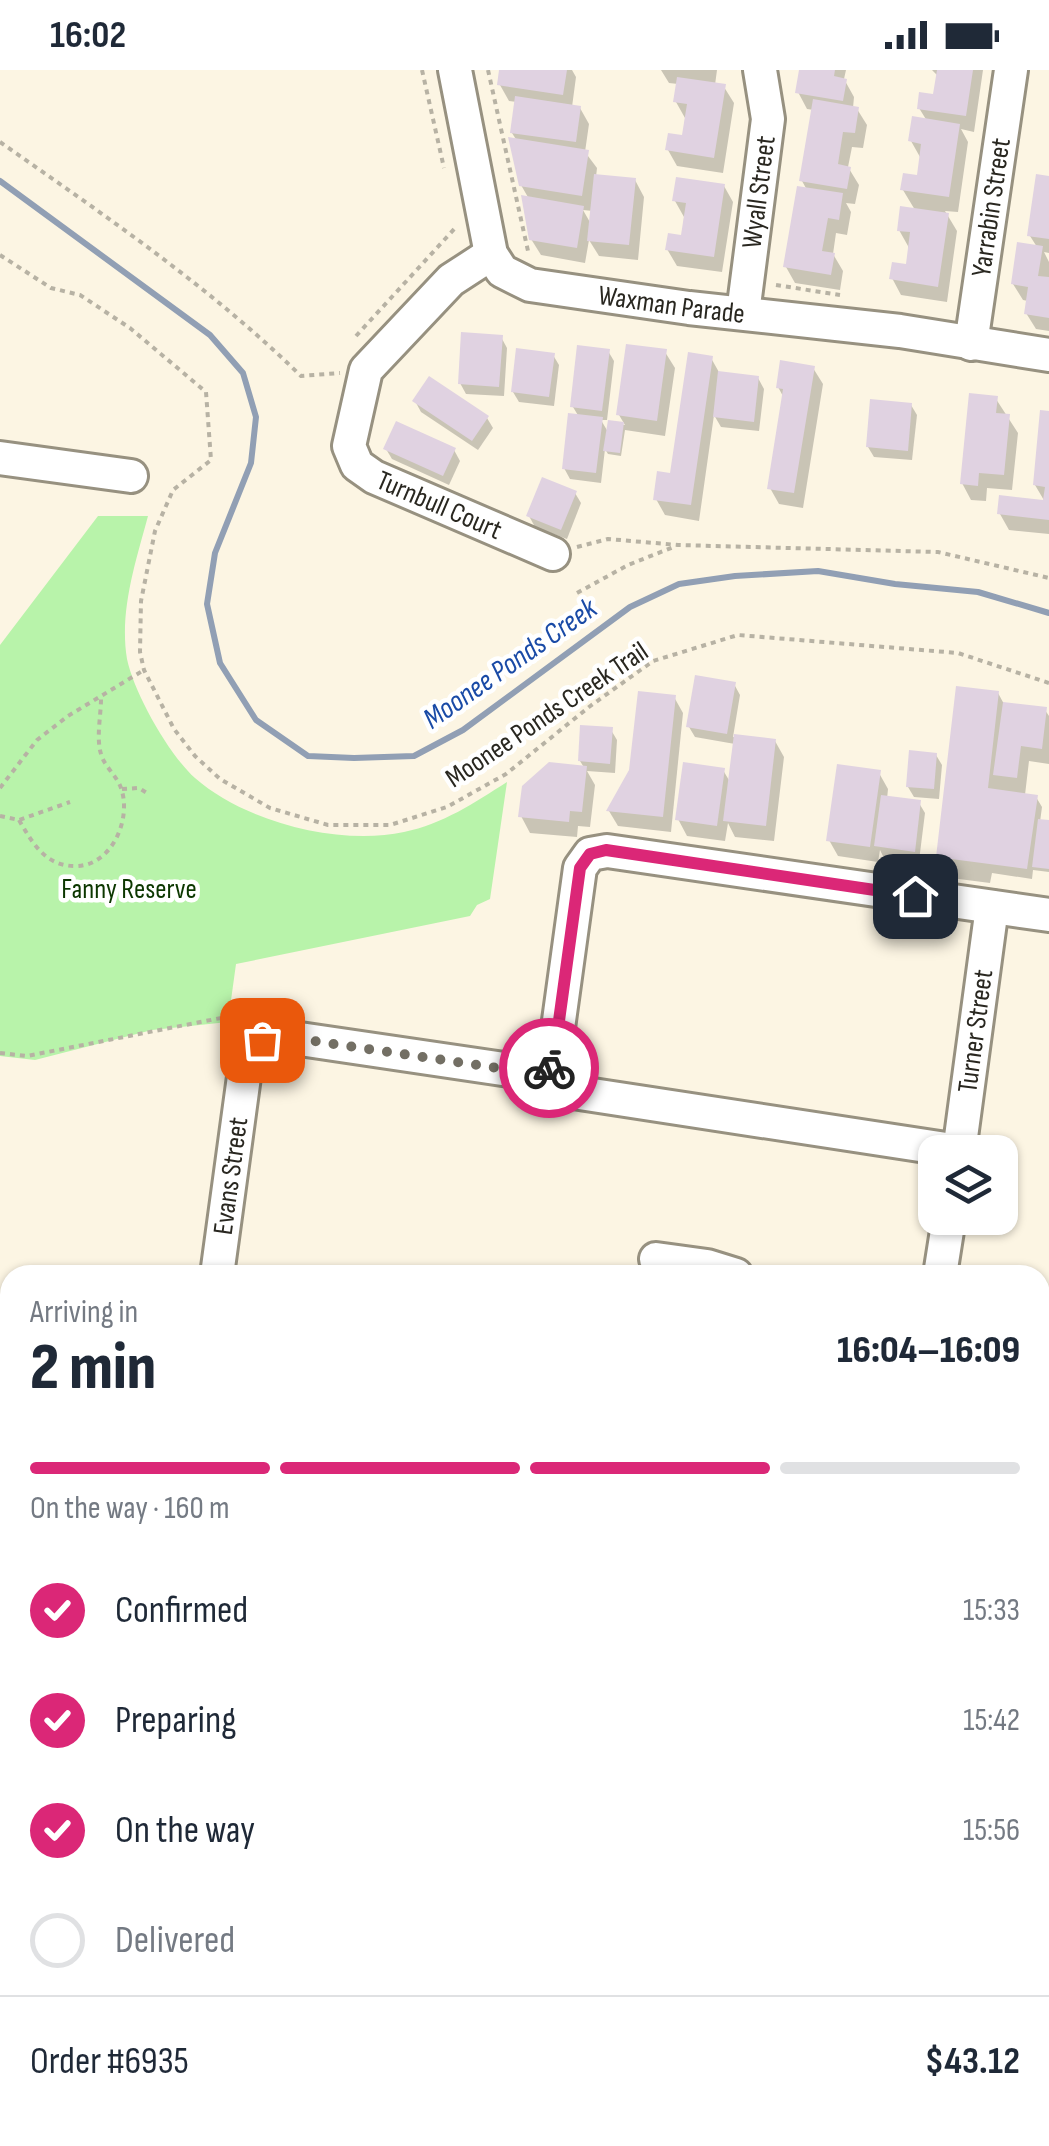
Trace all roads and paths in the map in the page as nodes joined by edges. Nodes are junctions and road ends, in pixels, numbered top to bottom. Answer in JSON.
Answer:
{"nodes":[{"id":1,"x":422,"y":70,"type":"edge"},
{"id":2,"x":455,"y":70,"type":"edge"},
{"id":3,"x":488,"y":70,"type":"edge"},
{"id":4,"x":760,"y":70,"type":"edge"},
{"id":5,"x":1010,"y":70,"type":"edge"},
{"id":6,"x":0,"y":142,"type":"edge"},
{"id":7,"x":445,"y":172,"type":"dead end"},
{"id":8,"x":457,"y":226,"type":"dead end"},
{"id":9,"x":491,"y":254,"type":"junction"},
{"id":10,"x":0,"y":255,"type":"edge"},
{"id":11,"x":769,"y":284,"type":"dead end"},
{"id":12,"x":530,"y":285,"type":"junction"},
{"id":13,"x":842,"y":295,"type":"dead end"},
{"id":14,"x":743,"y":313,"type":"junction"},
{"id":15,"x":356,"y":336,"type":"dead end"},
{"id":16,"x":971,"y":344,"type":"junction"},
{"id":17,"x":1049,"y":355,"type":"edge"},
{"id":18,"x":364,"y":377,"type":"junction"},
{"id":19,"x":0,"y":458,"type":"edge"},
{"id":20,"x":131,"y":476,"type":"dead end"},
{"id":21,"x":678,"y":545,"type":"junction"},
{"id":22,"x":553,"y":554,"type":"joint"},
{"id":23,"x":1049,"y":578,"type":"edge"},
{"id":24,"x":577,"y":593,"type":"dead end"},
{"id":25,"x":144,"y":670,"type":"junction"},
{"id":26,"x":1049,"y":683,"type":"edge"},
{"id":27,"x":100,"y":699,"type":"junction"},
{"id":28,"x":1,"y":788,"type":"edge"},
{"id":29,"x":122,"y":788,"type":"junction"},
{"id":30,"x":147,"y":793,"type":"dead end"},
{"id":31,"x":70,"y":802,"type":"dead end"},
{"id":32,"x":0,"y":816,"type":"edge"},
{"id":33,"x":19,"y":820,"type":"junction"},
{"id":34,"x":992,"y":906,"type":"junction"},
{"id":35,"x":1049,"y":915,"type":"edge"},
{"id":36,"x":231,"y":1016,"type":"dead end"},
{"id":37,"x":0,"y":1053,"type":"edge"},
{"id":38,"x":539,"y":1074,"type":"junction"},
{"id":39,"x":961,"y":1135,"type":"edge"},
{"id":40,"x":918,"y":1146,"type":"edge"},
{"id":41,"x":946,"y":1235,"type":"edge"},
{"id":42,"x":656,"y":1258,"type":"dead end"},
{"id":43,"x":218,"y":1265,"type":"edge"},
{"id":44,"x":701,"y":1265,"type":"edge"},
{"id":45,"x":942,"y":1265,"type":"edge"}],
"edges":[{"from":1,"to":7,"type":"path"},
{"from":2,"to":9,"type":"street"},
{"from":3,"to":12,"type":"path"},
{"from":4,"to":14,"type":"street","name":"Wyall Street"},
{"from":5,"to":16,"type":"street","name":"Yarrabin Street"},
{"from":6,"to":18,"type":"path"},
{"from":8,"to":15,"type":"path"},
{"from":9,"to":12,"type":"street"},
{"from":9,"to":18,"type":"street","name":"Turnbull Court"},
{"from":10,"to":25,"type":"path","name":"Moonee Ponds Creek Trail"},
{"from":11,"to":13,"type":"path"},
{"from":12,"to":14,"type":"street","name":"Waxman Parade"},
{"from":14,"to":16,"type":"street","name":"Waxman Parade"},
{"from":16,"to":17,"type":"street","name":"Waxman Parade"},
{"from":18,"to":22,"type":"street","name":"Turnbull Court"},
{"from":19,"to":20,"type":"street"},
{"from":21,"to":22,"type":"path"},
{"from":21,"to":23,"type":"path"},
{"from":21,"to":24,"type":"path"},
{"from":25,"to":26,"type":"path","name":"Moonee Ponds Creek Trail"},
{"from":25,"to":27,"type":"path"},
{"from":27,"to":28,"type":"path"},
{"from":27,"to":29,"type":"path"},
{"from":29,"to":30,"type":"path"},
{"from":29,"to":33,"type":"path"},
{"from":31,"to":33,"type":"path"},
{"from":32,"to":33,"type":"path"},
{"from":34,"to":35,"type":"street"},
{"from":34,"to":38,"type":"street"},
{"from":34,"to":39,"type":"street","name":"Turner Street"},
{"from":36,"to":37,"type":"path"},
{"from":38,"to":40,"type":"street"},
{"from":38,"to":43,"type":"street","name":"Evans Street"},
{"from":41,"to":45,"type":"street"},
{"from":42,"to":44,"type":"street"}]}
